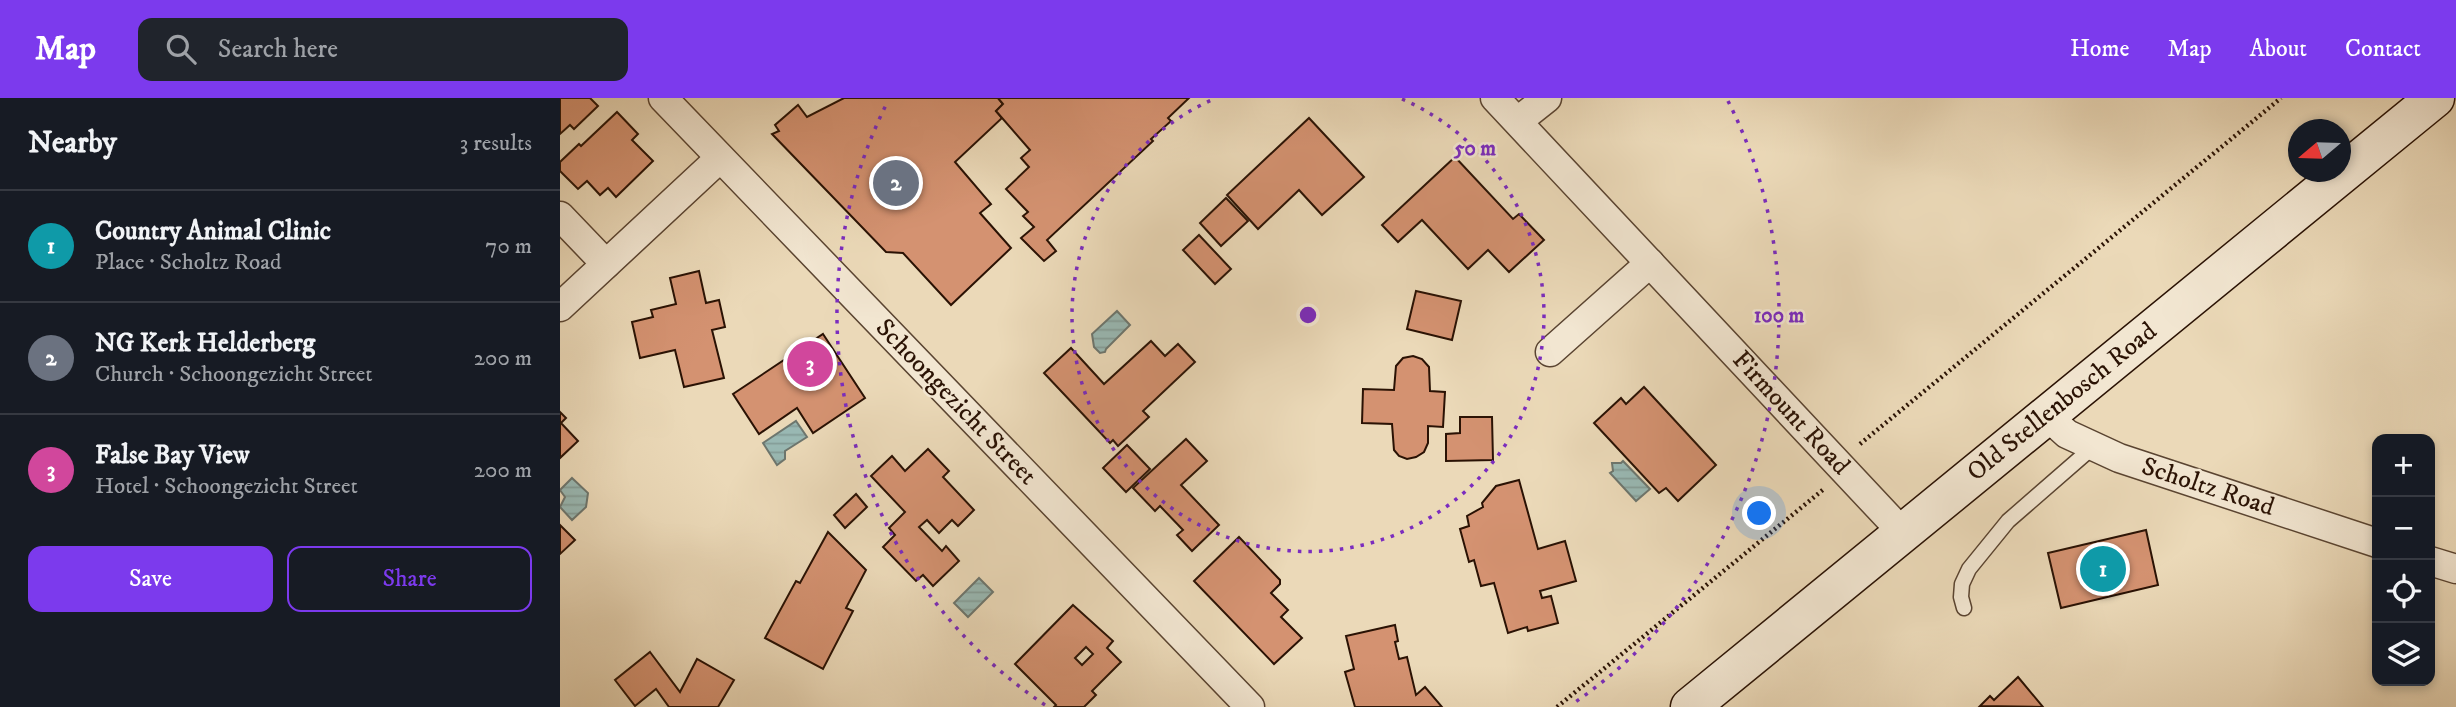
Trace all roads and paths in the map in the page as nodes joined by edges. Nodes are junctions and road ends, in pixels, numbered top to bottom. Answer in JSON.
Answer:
{"nodes":[{"id":1,"x":663,"y":98,"type":"edge"},
{"id":2,"x":1495,"y":98,"type":"edge"},
{"id":3,"x":1547,"y":98,"type":"edge"},
{"id":4,"x":2281,"y":98,"type":"edge"},
{"id":5,"x":2435,"y":98,"type":"edge"},
{"id":6,"x":1518,"y":121,"type":"junction"},
{"id":7,"x":720,"y":158,"type":"junction"},
{"id":8,"x":560,"y":216,"type":"edge"},
{"id":9,"x":606,"y":264,"type":"junction"},
{"id":10,"x":1650,"y":264,"type":"junction"},
{"id":11,"x":560,"y":307,"type":"edge"},
{"id":12,"x":1550,"y":352,"type":"dead end"},
{"id":13,"x":2046,"y":415,"type":"junction"},
{"id":14,"x":2093,"y":447,"type":"junction"},
{"id":15,"x":1842,"y":466,"type":"junction"},
{"id":16,"x":1903,"y":533,"type":"junction"},
{"id":17,"x":2372,"y":541,"type":"edge"},
{"id":18,"x":2435,"y":563,"type":"edge"},
{"id":19,"x":2456,"y":569,"type":"edge"},
{"id":20,"x":1964,"y":608,"type":"dead end"},
{"id":21,"x":1250,"y":707,"type":"edge"},
{"id":22,"x":1557,"y":707,"type":"edge"},
{"id":23,"x":1690,"y":707,"type":"edge"}],
"edges":[{"from":1,"to":7,"type":"street","name":"Schoongezicht Street"},
{"from":2,"to":6,"type":"street","name":"Firmount Road"},
{"from":3,"to":6,"type":"street"},
{"from":4,"to":15,"type":"path"},
{"from":5,"to":13,"type":"street","name":"Old Stellenbosch Road"},
{"from":6,"to":10,"type":"street","name":"Firmount Road"},
{"from":7,"to":9,"type":"street"},
{"from":7,"to":21,"type":"street","name":"Schoongezicht Street"},
{"from":8,"to":9,"type":"street"},
{"from":9,"to":11,"type":"street"},
{"from":10,"to":12,"type":"street"},
{"from":10,"to":15,"type":"street","name":"Firmount Road"},
{"from":13,"to":14,"type":"street","name":"Scholtz Road"},
{"from":13,"to":16,"type":"street","name":"Old Stellenbosch Road"},
{"from":14,"to":17,"type":"street","name":"Scholtz Road"},
{"from":14,"to":20,"type":"lane"},
{"from":15,"to":16,"type":"street","name":"Firmount Road"},
{"from":15,"to":22,"type":"path"},
{"from":16,"to":23,"type":"street","name":"Old Stellenbosch Road"},
{"from":18,"to":19,"type":"street"}]}
